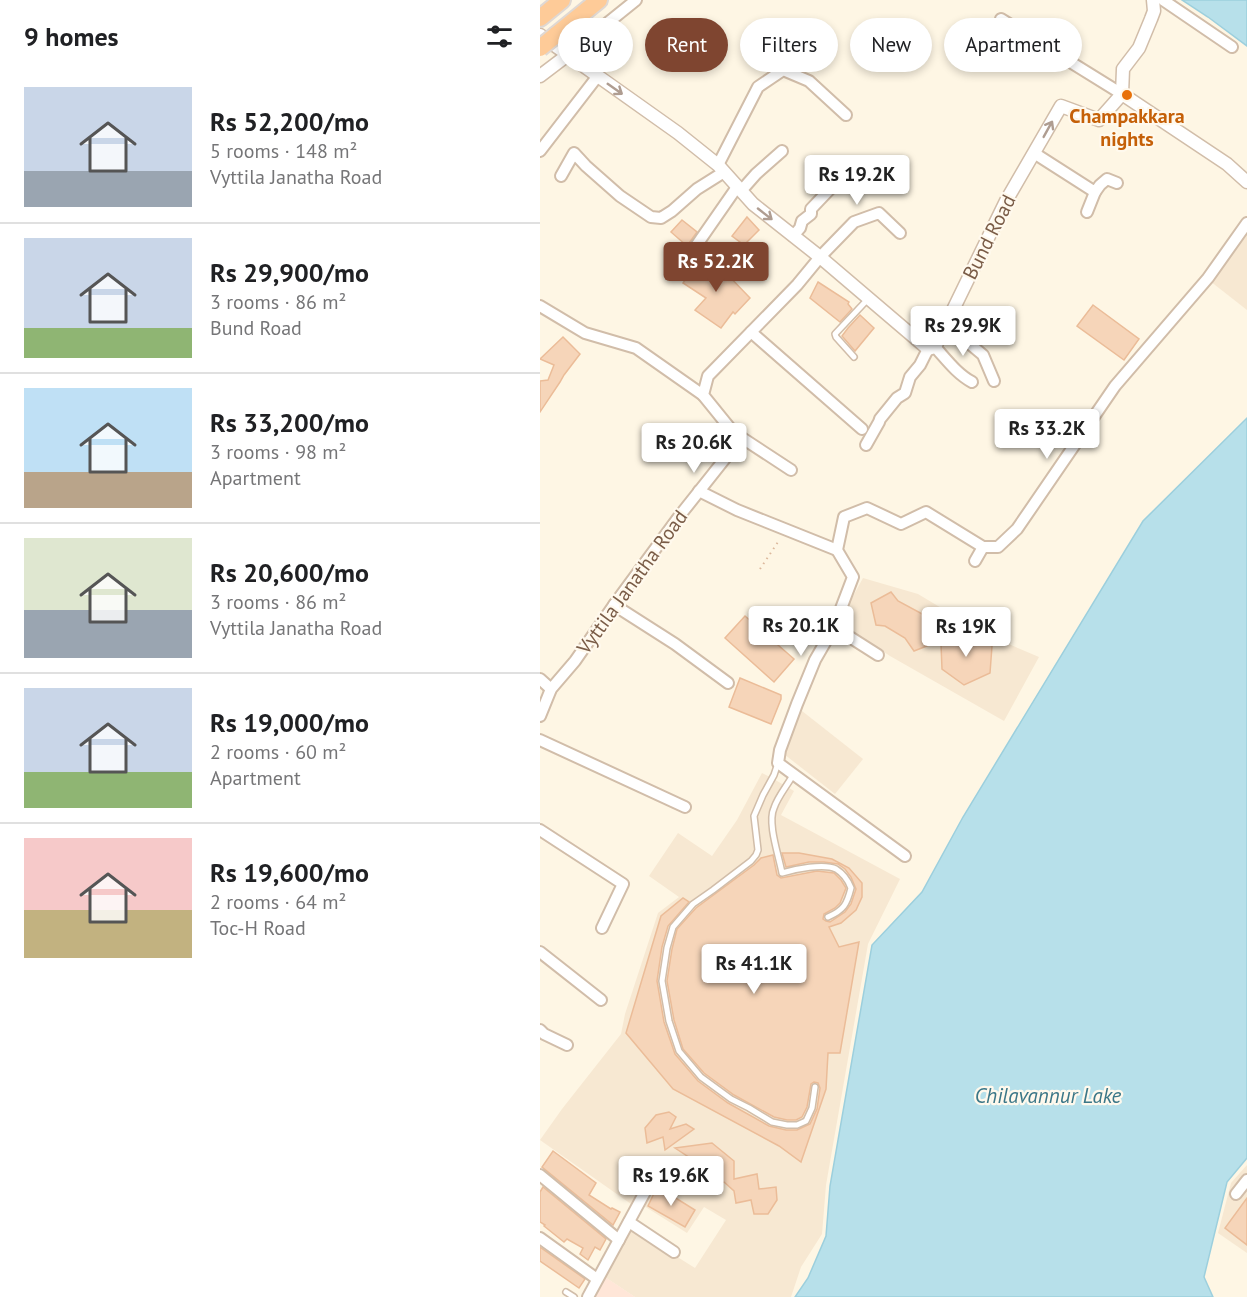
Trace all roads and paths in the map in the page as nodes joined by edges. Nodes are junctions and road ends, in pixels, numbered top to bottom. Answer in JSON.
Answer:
{"nodes":[{"id":1,"x":562,"y":0,"type":"edge"},
{"id":2,"x":599,"y":0,"type":"edge"},
{"id":3,"x":636,"y":0,"type":"edge"},
{"id":4,"x":1153,"y":0,"type":"edge"},
{"id":5,"x":1163,"y":0,"type":"edge"},
{"id":6,"x":541,"y":17,"type":"edge"},
{"id":7,"x":614,"y":18,"type":"edge"},
{"id":8,"x":548,"y":35,"type":"edge"},
{"id":9,"x":1232,"y":47,"type":"dead end"},
{"id":10,"x":540,"y":48,"type":"edge"},
{"id":11,"x":558,"y":62,"type":"edge"},
{"id":12,"x":1082,"y":68,"type":"edge"},
{"id":13,"x":592,"y":72,"type":"edge"},
{"id":14,"x":540,"y":76,"type":"edge"},
{"id":15,"x":597,"y":76,"type":"junction"},
{"id":16,"x":1122,"y":94,"type":"junction"},
{"id":17,"x":846,"y":115,"type":"dead end"},
{"id":18,"x":540,"y":151,"type":"edge"},
{"id":19,"x":782,"y":151,"type":"dead end"},
{"id":20,"x":1034,"y":153,"type":"junction"},
{"id":21,"x":721,"y":169,"type":"junction"},
{"id":22,"x":561,"y":176,"type":"dead end"},
{"id":23,"x":1247,"y":182,"type":"edge"},
{"id":24,"x":1117,"y":183,"type":"dead end"},
{"id":25,"x":832,"y":185,"type":"dead end"},
{"id":26,"x":739,"y":189,"type":"junction"},
{"id":27,"x":1095,"y":192,"type":"junction"},
{"id":28,"x":1086,"y":212,"type":"dead end"},
{"id":29,"x":1247,"y":224,"type":"edge"},
{"id":30,"x":900,"y":233,"type":"dead end"},
{"id":31,"x":794,"y":236,"type":"junction"},
{"id":32,"x":820,"y":257,"type":"junction"},
{"id":33,"x":680,"y":269,"type":"dead end"},
{"id":34,"x":869,"y":298,"type":"junction"},
{"id":35,"x":540,"y":306,"type":"edge"},
{"id":36,"x":946,"y":324,"type":"junction"},
{"id":37,"x":751,"y":332,"type":"junction"},
{"id":38,"x":932,"y":348,"type":"junction"},
{"id":39,"x":854,"y":357,"type":"dead end"},
{"id":40,"x":994,"y":381,"type":"dead end"},
{"id":41,"x":972,"y":382,"type":"dead end"},
{"id":42,"x":703,"y":395,"type":"junction"},
{"id":43,"x":862,"y":429,"type":"dead end"},
{"id":44,"x":733,"y":432,"type":"junction"},
{"id":45,"x":866,"y":445,"type":"dead end"},
{"id":46,"x":791,"y":470,"type":"dead end"},
{"id":47,"x":699,"y":491,"type":"junction"},
{"id":48,"x":787,"y":529,"type":"junction"},
{"id":49,"x":983,"y":547,"type":"junction"},
{"id":50,"x":837,"y":550,"type":"junction"},
{"id":51,"x":975,"y":561,"type":"dead end"},
{"id":52,"x":760,"y":569,"type":"dead end"},
{"id":53,"x":614,"y":605,"type":"junction"},
{"id":54,"x":834,"y":627,"type":"junction"},
{"id":55,"x":878,"y":655,"type":"dead end"},
{"id":56,"x":540,"y":679,"type":"edge"},
{"id":57,"x":728,"y":683,"type":"dead end"},
{"id":58,"x":551,"y":689,"type":"junction"},
{"id":59,"x":540,"y":716,"type":"edge"},
{"id":60,"x":540,"y":740,"type":"edge"},
{"id":61,"x":778,"y":763,"type":"junction"},
{"id":62,"x":794,"y":775,"type":"junction"},
{"id":63,"x":685,"y":807,"type":"dead end"},
{"id":64,"x":540,"y":830,"type":"edge"},
{"id":65,"x":905,"y":856,"type":"dead end"},
{"id":66,"x":828,"y":917,"type":"dead end"},
{"id":67,"x":602,"y":928,"type":"dead end"},
{"id":68,"x":540,"y":952,"type":"edge"},
{"id":69,"x":601,"y":1000,"type":"dead end"},
{"id":70,"x":540,"y":1030,"type":"edge"},
{"id":71,"x":567,"y":1045,"type":"dead end"},
{"id":72,"x":815,"y":1087,"type":"dead end"},
{"id":73,"x":540,"y":1175,"type":"edge"},
{"id":74,"x":652,"y":1179,"type":"dead end"},
{"id":75,"x":1247,"y":1180,"type":"edge"},
{"id":76,"x":1236,"y":1194,"type":"dead end"},
{"id":77,"x":629,"y":1222,"type":"junction"},
{"id":78,"x":540,"y":1238,"type":"edge"},
{"id":79,"x":619,"y":1240,"type":"junction"},
{"id":80,"x":674,"y":1252,"type":"dead end"},
{"id":81,"x":597,"y":1279,"type":"junction"},
{"id":82,"x":566,"y":1292,"type":"dead end"},
{"id":83,"x":574,"y":1297,"type":"edge"},
{"id":84,"x":588,"y":1297,"type":"edge"}],
"edges":[{"from":1,"to":6,"type":"highway"},
{"from":2,"to":8,"type":"highway"},
{"from":3,"to":7,"type":"street"},
{"from":4,"to":16,"type":"street"},
{"from":5,"to":9,"type":"street"},
{"from":8,"to":10,"type":"highway","bridge":true},
{"from":11,"to":14,"type":"street"},
{"from":12,"to":16,"type":"street"},
{"from":13,"to":15,"type":"street"},
{"from":15,"to":18,"type":"street"},
{"from":15,"to":21,"type":"street","one_way":true},
{"from":20,"to":16,"type":"street","name":"Bund Road","one_way":true},
{"from":16,"to":23,"type":"street"},
{"from":17,"to":21,"type":"street"},
{"from":19,"to":26,"type":"street"},
{"from":20,"to":27,"type":"street"},
{"from":20,"to":36,"type":"street","name":"Bund Road"},
{"from":21,"to":22,"type":"street"},
{"from":21,"to":26,"type":"street"},
{"from":24,"to":27,"type":"street"},
{"from":25,"to":31,"type":"street"},
{"from":26,"to":31,"type":"street","one_way":true},
{"from":26,"to":33,"type":"street"},
{"from":27,"to":28,"type":"street"},
{"from":29,"to":49,"type":"street"},
{"from":30,"to":32,"type":"street"},
{"from":31,"to":32,"type":"street"},
{"from":32,"to":34,"type":"street"},
{"from":32,"to":37,"type":"street"},
{"from":34,"to":38,"type":"street"},
{"from":34,"to":39,"type":"lane"},
{"from":35,"to":42,"type":"street"},
{"from":36,"to":38,"type":"street","name":"Bund Road"},
{"from":36,"to":40,"type":"street"},
{"from":37,"to":42,"type":"street"},
{"from":37,"to":43,"type":"street"},
{"from":38,"to":41,"type":"street"},
{"from":38,"to":45,"type":"street"},
{"from":42,"to":44,"type":"street"},
{"from":44,"to":46,"type":"street"},
{"from":44,"to":47,"type":"street","name":"Vyttila Janatha Road"},
{"from":47,"to":48,"type":"street"},
{"from":47,"to":53,"type":"street","name":"Vyttila Janatha Road"},
{"from":48,"to":50,"type":"street"},
{"from":48,"to":52,"type":"path"},
{"from":49,"to":50,"type":"street"},
{"from":49,"to":51,"type":"street"},
{"from":50,"to":54,"type":"street"},
{"from":53,"to":57,"type":"street"},
{"from":53,"to":58,"type":"street","name":"Vyttila Janatha Road"},
{"from":54,"to":55,"type":"street"},
{"from":54,"to":61,"type":"street"},
{"from":56,"to":58,"type":"street"},
{"from":58,"to":59,"type":"street","name":"Vyttila Janatha Road"},
{"from":60,"to":63,"type":"street"},
{"from":61,"to":62,"type":"street"},
{"from":61,"to":72,"type":"lane"},
{"from":62,"to":65,"type":"street"},
{"from":62,"to":66,"type":"lane"},
{"from":64,"to":67,"type":"street"},
{"from":68,"to":69,"type":"street"},
{"from":70,"to":71,"type":"street"},
{"from":73,"to":79,"type":"street"},
{"from":74,"to":77,"type":"street"},
{"from":75,"to":76,"type":"street"},
{"from":77,"to":79,"type":"street"},
{"from":77,"to":80,"type":"street"},
{"from":78,"to":81,"type":"street"},
{"from":79,"to":81,"type":"street"},
{"from":81,"to":84,"type":"street"},
{"from":82,"to":83,"type":"lane"}]}
